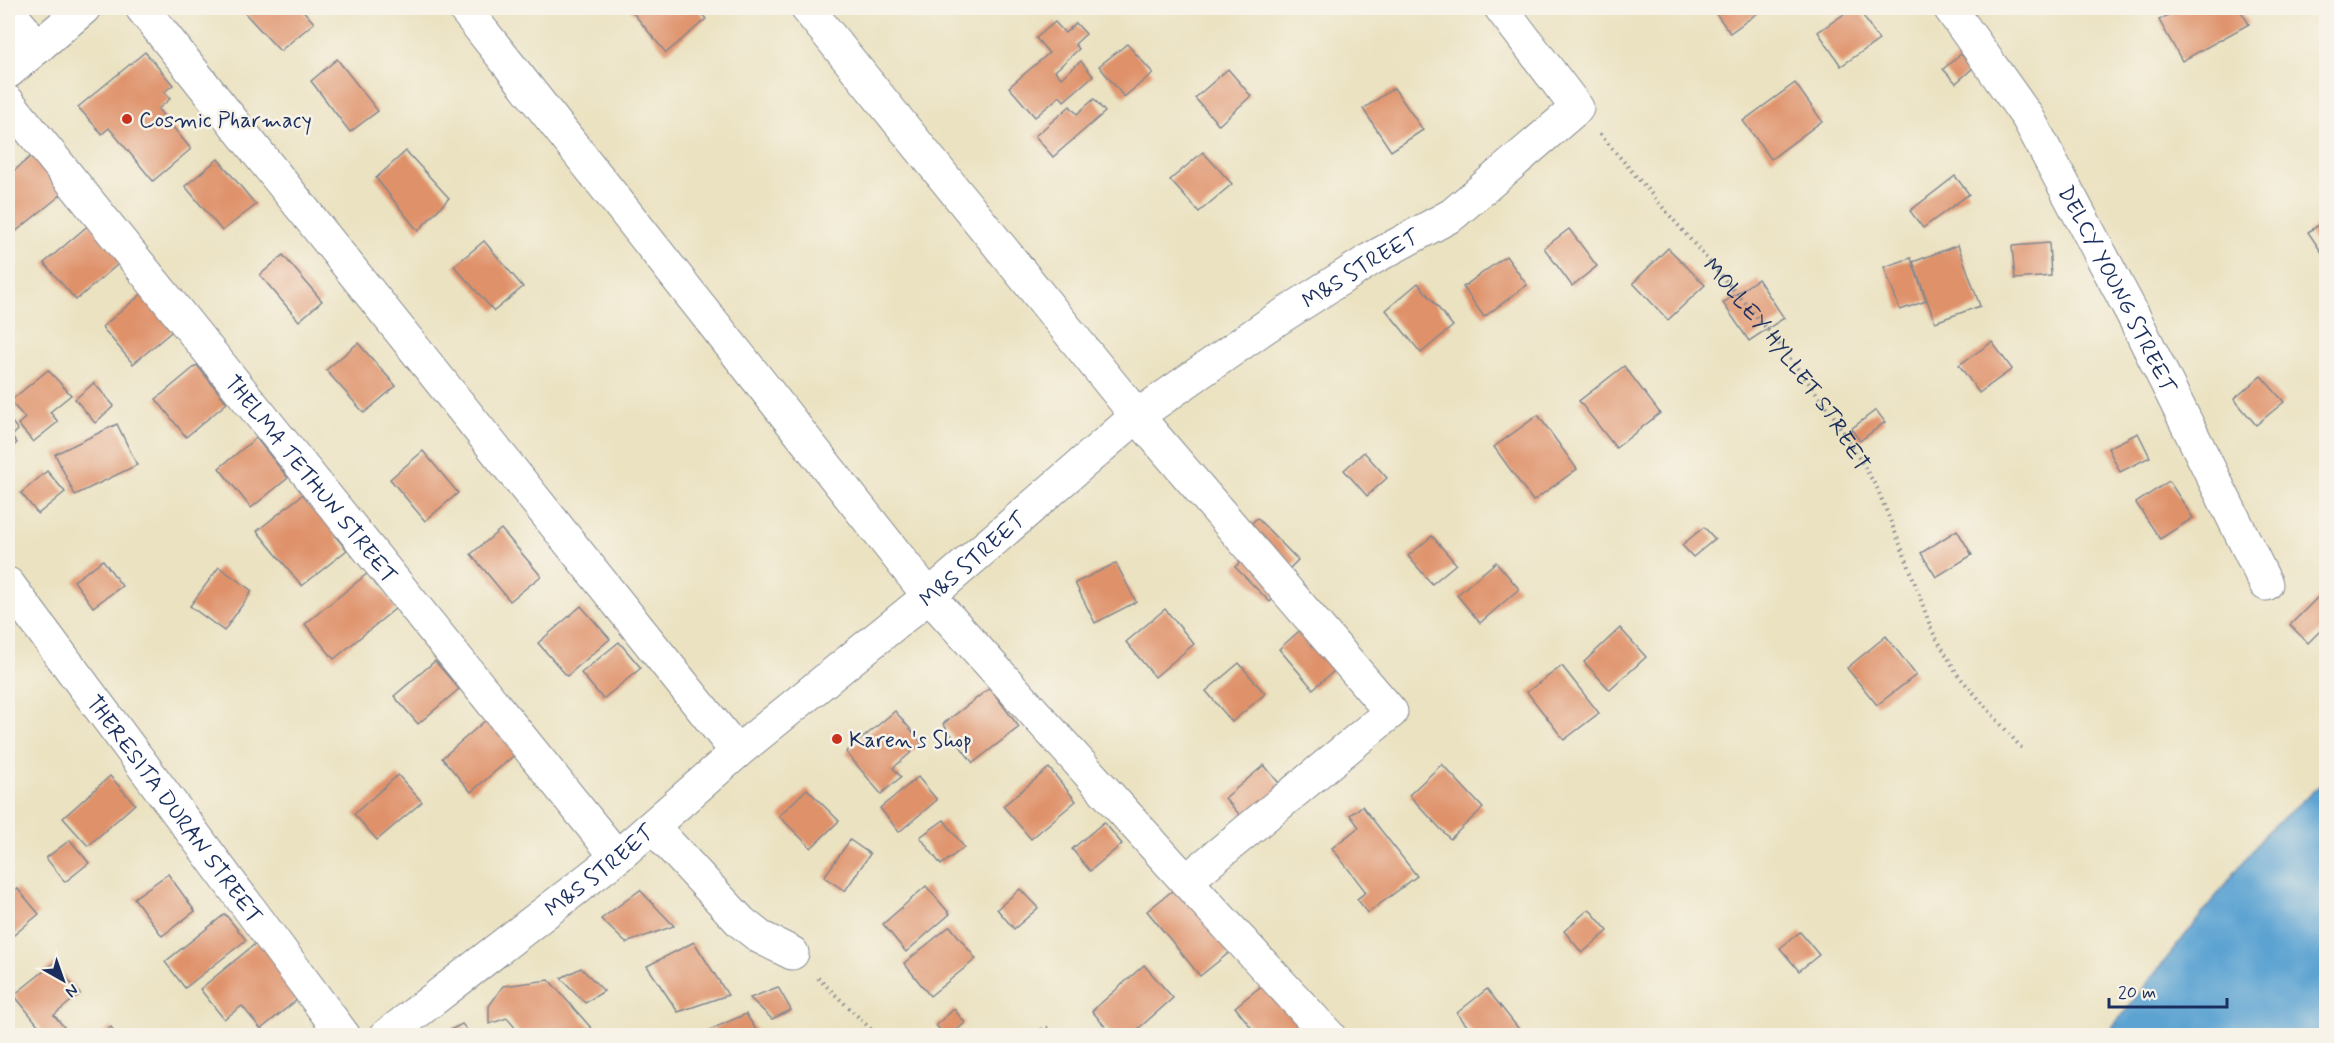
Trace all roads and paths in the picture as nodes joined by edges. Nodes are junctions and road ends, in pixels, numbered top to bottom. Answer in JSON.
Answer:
{"nodes":[{"id":1,"x":84,"y":8,"type":"edge"},
{"id":2,"x":142,"y":8,"type":"edge"},
{"id":3,"x":464,"y":8,"type":"edge"},
{"id":4,"x":807,"y":8,"type":"edge"},
{"id":5,"x":1501,"y":8,"type":"edge"},
{"id":6,"x":1950,"y":8,"type":"edge"},
{"id":7,"x":8,"y":11,"type":"edge"},
{"id":8,"x":38,"y":47,"type":"junction"},
{"id":9,"x":8,"y":72,"type":"edge"},
{"id":10,"x":8,"y":102,"type":"edge"},
{"id":11,"x":1577,"y":108,"type":"junction"},
{"id":12,"x":1137,"y":416,"type":"junction"},
{"id":13,"x":8,"y":584,"type":"edge"},
{"id":14,"x":2266,"y":584,"type":"dead end"},
{"id":15,"x":929,"y":596,"type":"junction"},
{"id":16,"x":2024,"y":751,"type":"dead end"},
{"id":17,"x":737,"y":752,"type":"junction"},
{"id":18,"x":653,"y":827,"type":"junction"},
{"id":19,"x":617,"y":857,"type":"junction"},
{"id":20,"x":1186,"y":881,"type":"junction"},
{"id":21,"x":792,"y":953,"type":"joint"},
{"id":22,"x":1051,"y":1027,"type":"dead end"},
{"id":23,"x":344,"y":1035,"type":"edge"},
{"id":24,"x":386,"y":1035,"type":"edge"},
{"id":25,"x":878,"y":1035,"type":"edge"},
{"id":26,"x":1018,"y":1035,"type":"edge"},
{"id":27,"x":1329,"y":1035,"type":"edge"}],
"edges":[{"from":1,"to":8,"type":"street"},
{"from":2,"to":17,"type":"street"},
{"from":3,"to":15,"type":"street"},
{"from":4,"to":12,"type":"street"},
{"from":5,"to":11,"type":"street"},
{"from":6,"to":14,"type":"street","name":"DELCY YOUNG STREET"},
{"from":7,"to":8,"type":"street"},
{"from":8,"to":9,"type":"street"},
{"from":10,"to":19,"type":"street","name":"THELMA TETHUN STREET"},
{"from":11,"to":12,"type":"street","name":"M&S STREET"},
{"from":11,"to":16,"type":"path","name":"MOLLEY HYLLET STREET"},
{"from":12,"to":15,"type":"street","name":"M&S STREET"},
{"from":12,"to":20,"type":"street"},
{"from":13,"to":23,"type":"street","name":"THERESITA DURAN STREET"},
{"from":15,"to":17,"type":"street","name":"M&S STREET"},
{"from":15,"to":20,"type":"street"},
{"from":17,"to":18,"type":"street","name":"M&S STREET"},
{"from":18,"to":19,"type":"street","name":"M&S STREET"},
{"from":18,"to":21,"type":"street"},
{"from":19,"to":24,"type":"street","name":"M&S STREET"},
{"from":20,"to":27,"type":"street"},
{"from":21,"to":25,"type":"path"},
{"from":22,"to":26,"type":"path"}]}
